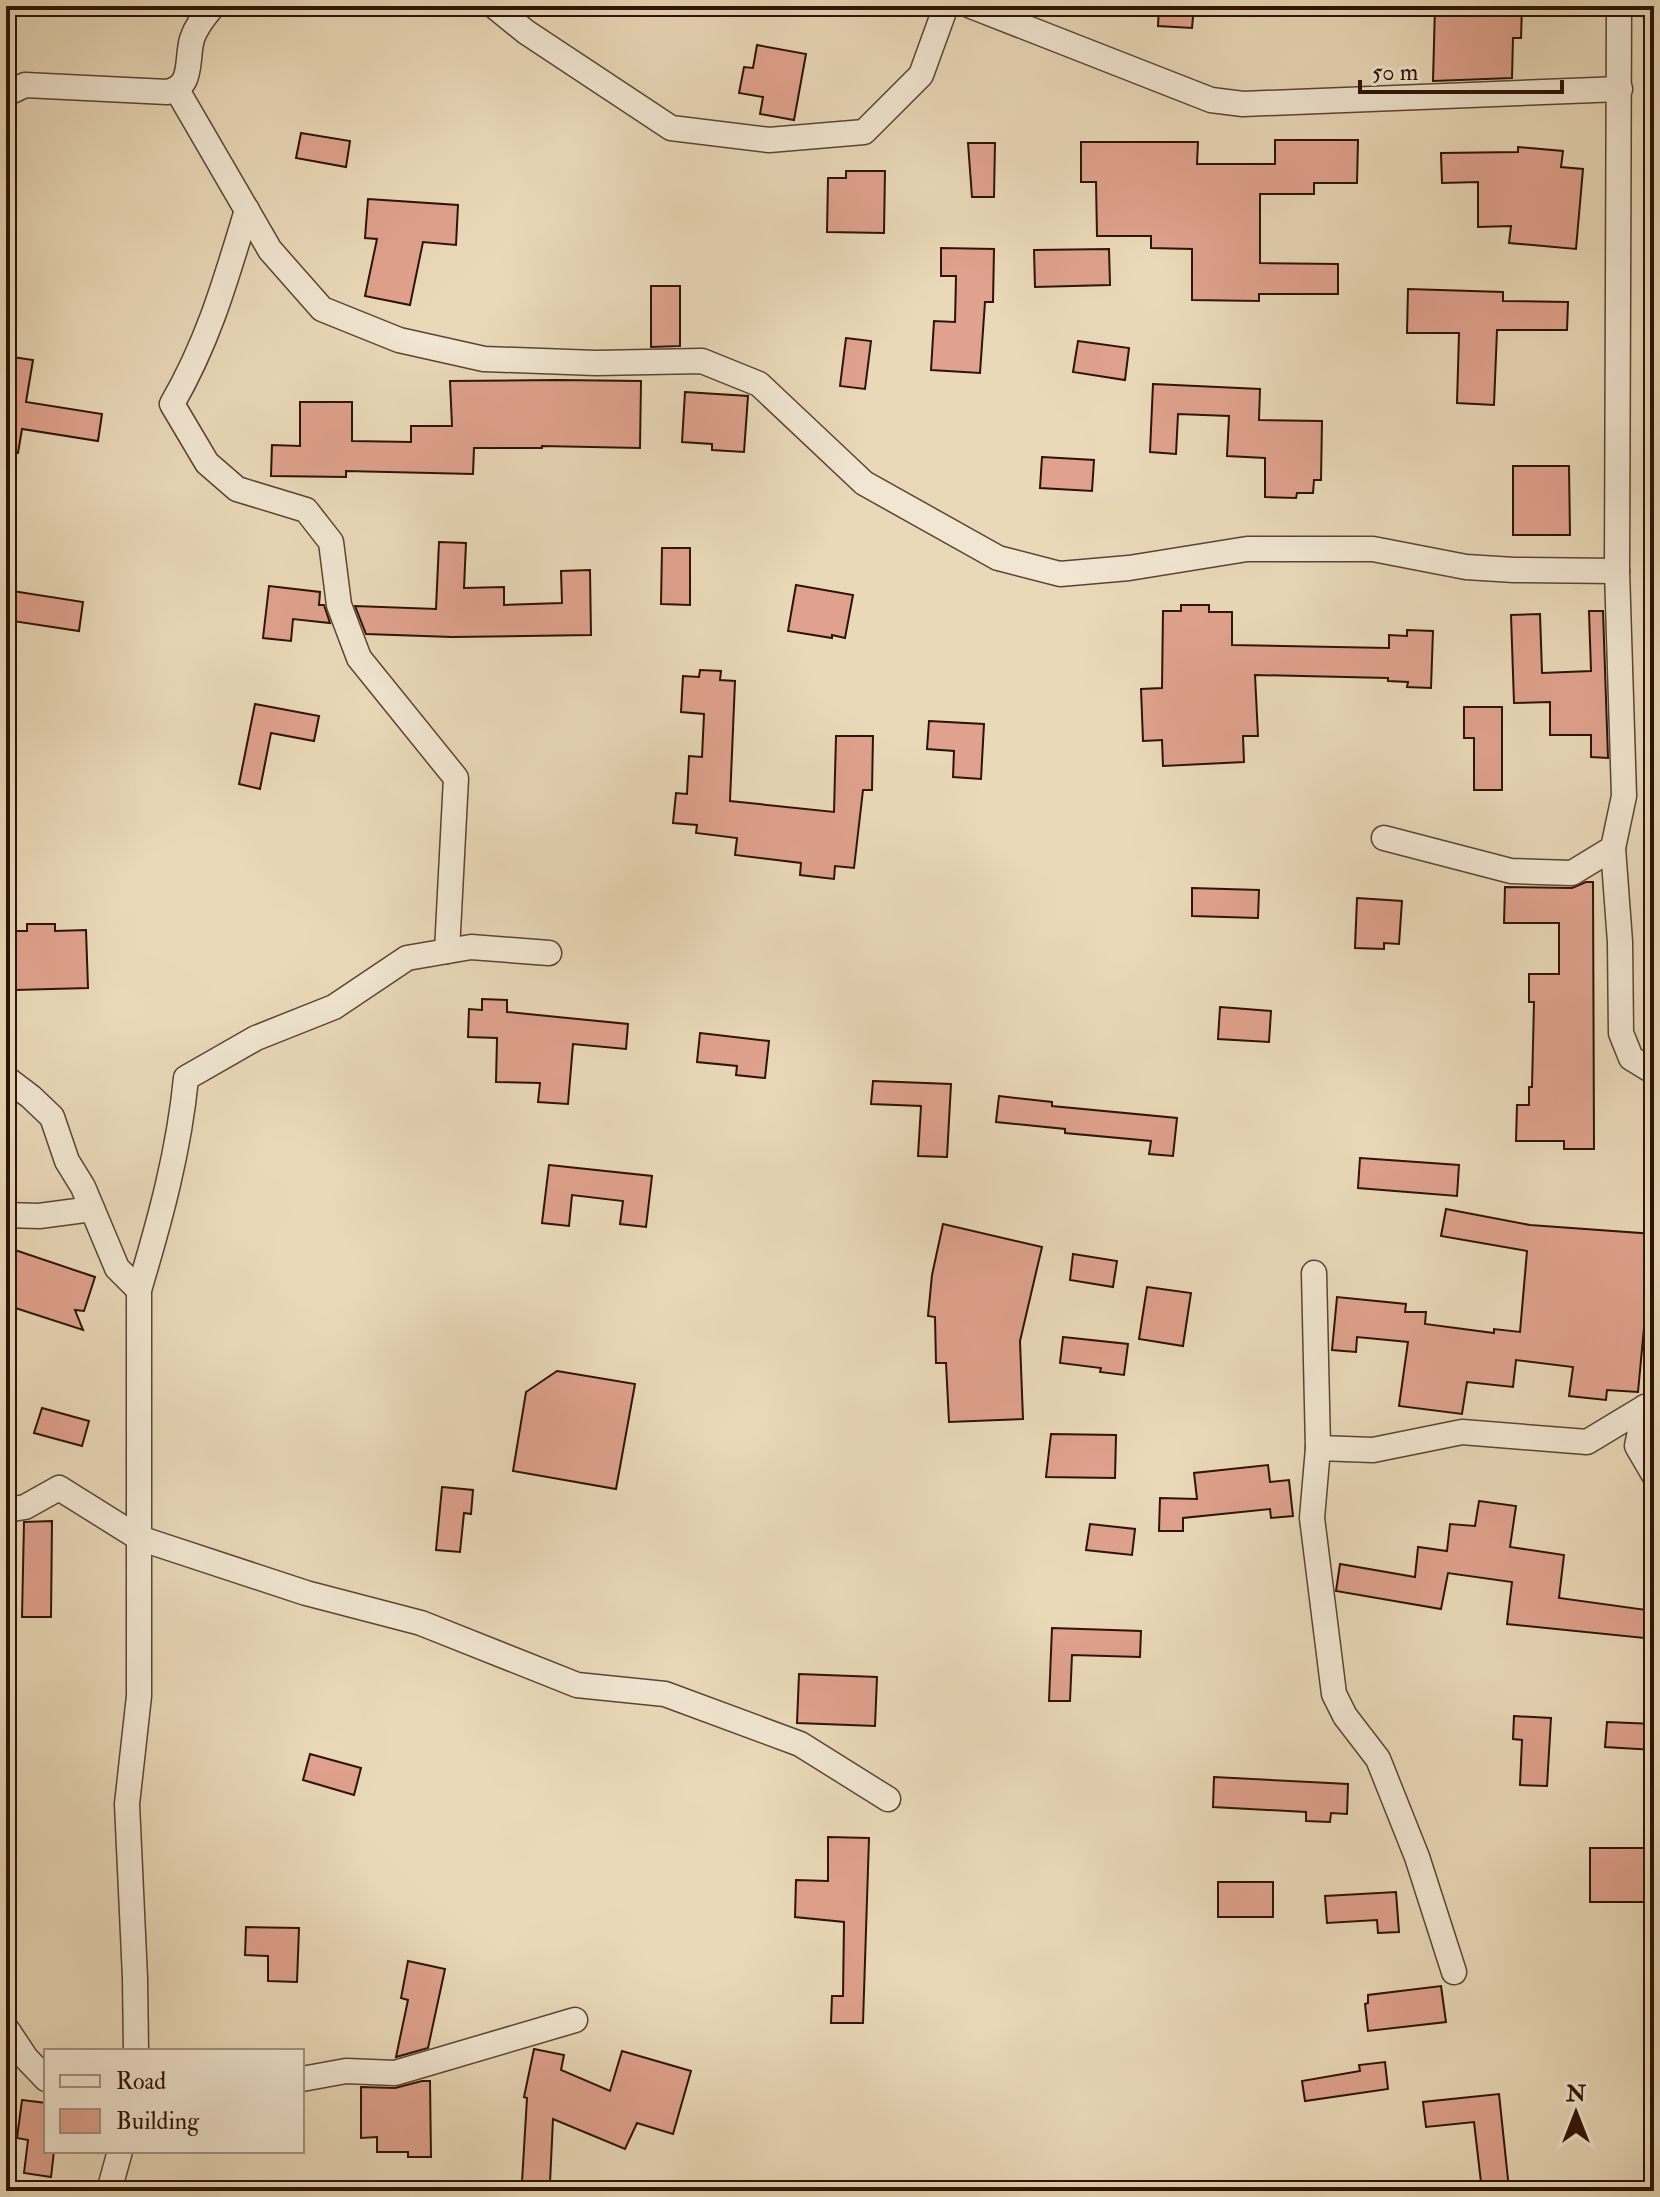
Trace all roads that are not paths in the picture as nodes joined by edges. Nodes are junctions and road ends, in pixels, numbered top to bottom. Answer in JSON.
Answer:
{"nodes":[{"id":1,"x":213,"y":6,"type":"edge"},
{"id":2,"x":494,"y":6,"type":"edge"},
{"id":3,"x":946,"y":6,"type":"edge"},
{"id":4,"x":971,"y":6,"type":"edge"},
{"id":5,"x":1619,"y":6,"type":"edge"},
{"id":6,"x":1620,"y":89,"type":"junction"},
{"id":7,"x":7,"y":90,"type":"edge"},
{"id":8,"x":177,"y":90,"type":"junction"},
{"id":9,"x":247,"y":210,"type":"junction"},
{"id":10,"x":1617,"y":571,"type":"junction"},
{"id":11,"x":1384,"y":838,"type":"dead end"},
{"id":12,"x":1613,"y":848,"type":"junction"},
{"id":13,"x":447,"y":951,"type":"junction"},
{"id":14,"x":549,"y":953,"type":"dead end"},
{"id":15,"x":1654,"y":1072,"type":"edge"},
{"id":16,"x":6,"y":1078,"type":"edge"},
{"id":17,"x":92,"y":1209,"type":"junction"},
{"id":18,"x":6,"y":1215,"type":"edge"},
{"id":19,"x":1314,"y":1273,"type":"dead end"},
{"id":20,"x":139,"y":1290,"type":"junction"},
{"id":21,"x":1649,"y":1406,"type":"edge"},
{"id":22,"x":1318,"y":1448,"type":"junction"},
{"id":23,"x":1654,"y":1475,"type":"edge"},
{"id":24,"x":6,"y":1510,"type":"edge"},
{"id":25,"x":139,"y":1538,"type":"junction"},
{"id":26,"x":888,"y":1799,"type":"dead end"},
{"id":27,"x":1454,"y":1972,"type":"dead end"},
{"id":28,"x":575,"y":2020,"type":"dead end"},
{"id":29,"x":6,"y":2028,"type":"edge"},
{"id":30,"x":136,"y":2049,"type":"edge"},
{"id":31,"x":44,"y":2077,"type":"edge"},
{"id":32,"x":304,"y":2079,"type":"edge"},
{"id":33,"x":119,"y":2153,"type":"edge"},
{"id":34,"x":109,"y":2191,"type":"edge"}],
"edges":[{"from":1,"to":8,"type":"street"},
{"from":2,"to":3,"type":"street"},
{"from":4,"to":6,"type":"street"},
{"from":5,"to":6,"type":"street"},
{"from":6,"to":10,"type":"street"},
{"from":7,"to":8,"type":"street"},
{"from":8,"to":9,"type":"street"},
{"from":9,"to":10,"type":"street"},
{"from":9,"to":13,"type":"street"},
{"from":10,"to":12,"type":"street"},
{"from":11,"to":12,"type":"street"},
{"from":12,"to":15,"type":"street"},
{"from":13,"to":14,"type":"street"},
{"from":13,"to":20,"type":"street"},
{"from":16,"to":17,"type":"street"},
{"from":17,"to":18,"type":"street"},
{"from":17,"to":20,"type":"street"},
{"from":19,"to":22,"type":"street"},
{"from":20,"to":25,"type":"street"},
{"from":21,"to":22,"type":"street"},
{"from":21,"to":23,"type":"street"},
{"from":22,"to":27,"type":"street"},
{"from":24,"to":25,"type":"street"},
{"from":25,"to":26,"type":"street"},
{"from":25,"to":30,"type":"street"},
{"from":28,"to":32,"type":"street"},
{"from":29,"to":31,"type":"street"},
{"from":33,"to":34,"type":"street"}]}
